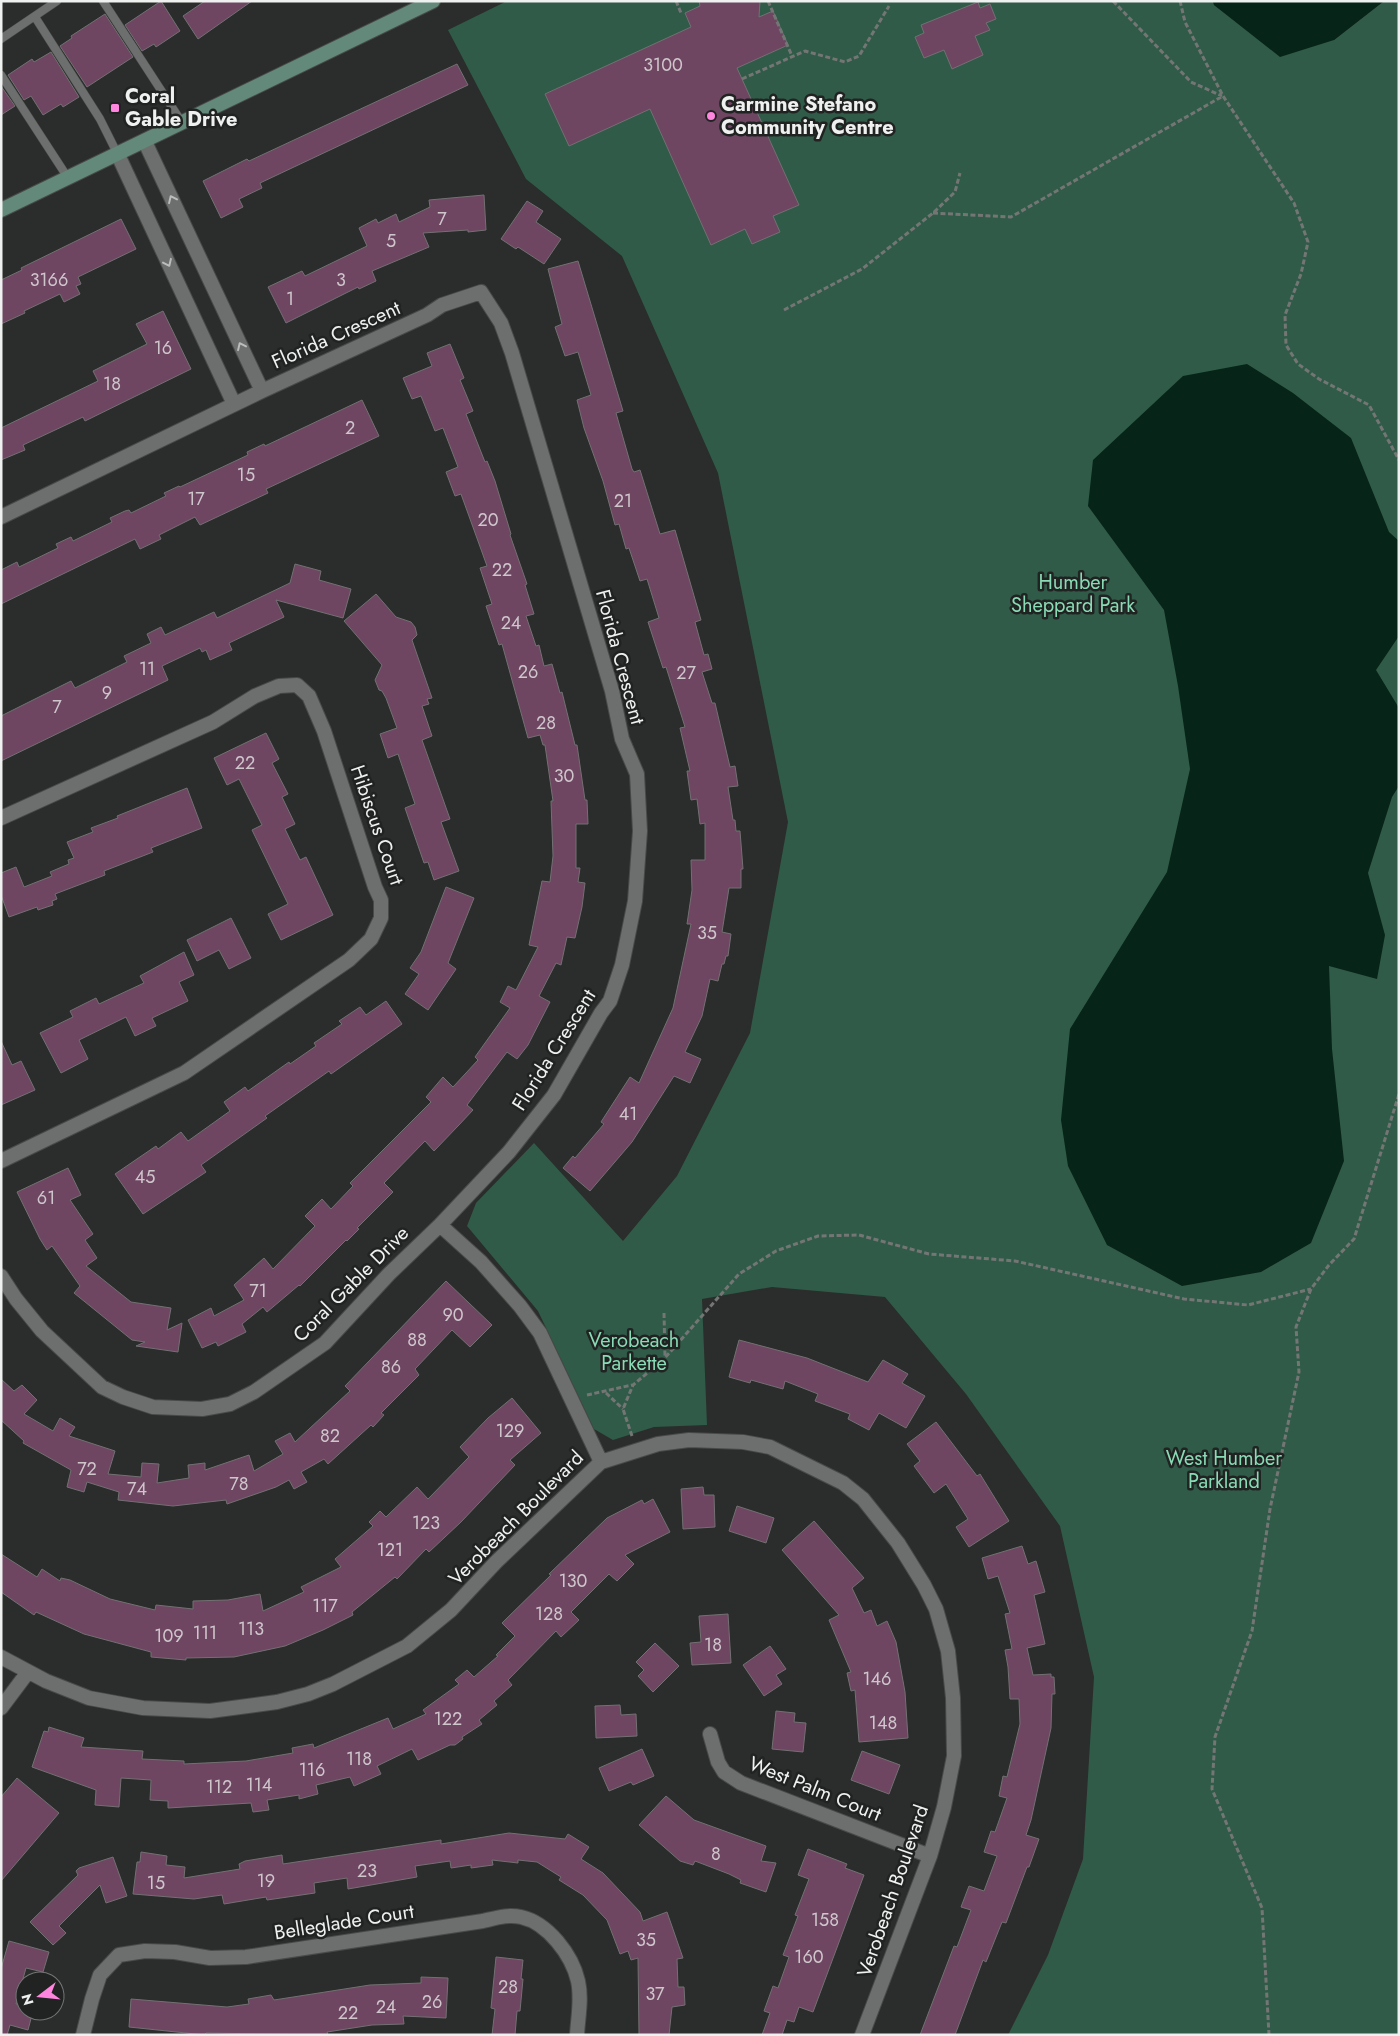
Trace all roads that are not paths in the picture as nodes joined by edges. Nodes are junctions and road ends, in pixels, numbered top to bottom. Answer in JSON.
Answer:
{"nodes":[{"id":1,"x":58,"y":1,"type":"edge"},
{"id":2,"x":104,"y":1,"type":"edge"},
{"id":3,"x":433,"y":1,"type":"edge"},
{"id":4,"x":35,"y":17,"type":"junction"},
{"id":5,"x":1,"y":39,"type":"edge"},
{"id":6,"x":1,"y":75,"type":"edge"},
{"id":7,"x":183,"y":124,"type":"junction"},
{"id":8,"x":145,"y":142,"type":"junction"},
{"id":9,"x":118,"y":155,"type":"junction"},
{"id":10,"x":68,"y":178,"type":"junction"},
{"id":11,"x":1,"y":210,"type":"edge"},
{"id":12,"x":262,"y":391,"type":"junction"},
{"id":13,"x":234,"y":404,"type":"junction"},
{"id":14,"x":1,"y":517,"type":"edge"},
{"id":15,"x":1,"y":818,"type":"edge"},
{"id":16,"x":1,"y":1161,"type":"edge"},
{"id":17,"x":440,"y":1225,"type":"junction"},
{"id":18,"x":1,"y":1276,"type":"edge"},
{"id":19,"x":601,"y":1462,"type":"junction"},
{"id":20,"x":1,"y":1657,"type":"edge"},
{"id":21,"x":28,"y":1672,"type":"junction"},
{"id":22,"x":1,"y":1708,"type":"edge"},
{"id":23,"x":710,"y":1734,"type":"dead end"},
{"id":24,"x":930,"y":1856,"type":"junction"},
{"id":25,"x":83,"y":2035,"type":"edge"},
{"id":26,"x":576,"y":2035,"type":"edge"},
{"id":27,"x":862,"y":2035,"type":"edge"}],
"edges":[{"from":1,"to":4,"type":"lane"},
{"from":2,"to":7,"type":"lane"},
{"from":3,"to":7,"type":"main road"},
{"from":4,"to":5,"type":"lane"},
{"from":4,"to":9,"type":"lane"},
{"from":6,"to":10,"type":"lane"},
{"from":7,"to":8,"type":"main road"},
{"from":8,"to":9,"type":"main road"},
{"from":12,"to":8,"type":"street","one_way":true},
{"from":9,"to":10,"type":"main road"},
{"from":9,"to":13,"type":"street","one_way":true},
{"from":10,"to":11,"type":"main road"},
{"from":12,"to":13,"type":"street"},
{"from":12,"to":17,"type":"street","name":"Florida Crescent"},
{"from":13,"to":14,"type":"street"},
{"from":15,"to":16,"type":"street","name":"Hibiscus Court"},
{"from":17,"to":18,"type":"street","name":"Coral Gable Drive"},
{"from":17,"to":19,"type":"street","name":"Coral Gable Drive"},
{"from":19,"to":21,"type":"street","name":"Verobeach Boulevard"},
{"from":19,"to":24,"type":"street","name":"Verobeach Boulevard"},
{"from":20,"to":21,"type":"street","name":"Verobeach Boulevard"},
{"from":21,"to":22,"type":"street"},
{"from":23,"to":24,"type":"street","name":"West Palm Court"},
{"from":24,"to":27,"type":"street","name":"Verobeach Boulevard"},
{"from":25,"to":26,"type":"street","name":"Belleglade Court"}]}
